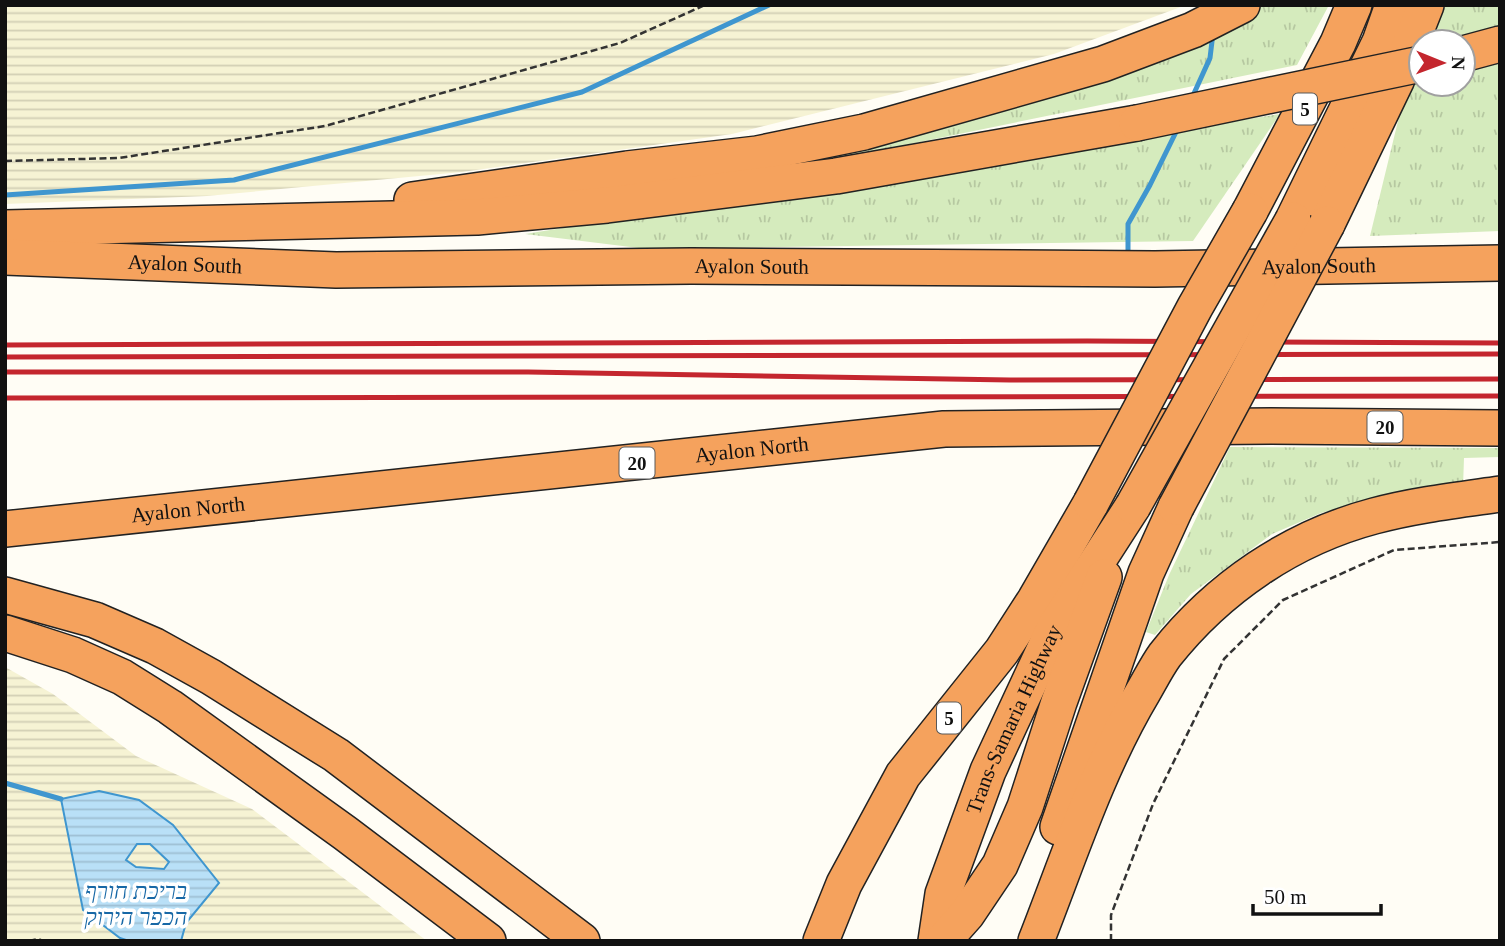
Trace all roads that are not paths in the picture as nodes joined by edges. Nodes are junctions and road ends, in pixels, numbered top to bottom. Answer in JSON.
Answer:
{"nodes":[{"id":1,"x":1242,"y":5,"type":"edge"},
{"id":2,"x":1354,"y":5,"type":"edge"},
{"id":3,"x":1393,"y":5,"type":"edge"},
{"id":4,"x":1426,"y":5,"type":"edge"},
{"id":5,"x":1407,"y":67,"type":"edge"},
{"id":6,"x":260,"y":223,"type":"junction"},
{"id":7,"x":5,"y":228,"type":"edge"},
{"id":8,"x":5,"y":257,"type":"edge"},
{"id":9,"x":1500,"y":262,"type":"edge"},
{"id":10,"x":1500,"y":428,"type":"edge"},
{"id":11,"x":1500,"y":495,"type":"edge"},
{"id":12,"x":1130,"y":510,"type":"junction"},
{"id":13,"x":5,"y":529,"type":"edge"},
{"id":14,"x":5,"y":595,"type":"edge"},
{"id":15,"x":5,"y":633,"type":"edge"},
{"id":16,"x":489,"y":941,"type":"edge"},
{"id":17,"x":582,"y":941,"type":"edge"},
{"id":18,"x":821,"y":941,"type":"edge"},
{"id":19,"x":936,"y":941,"type":"edge"},
{"id":20,"x":943,"y":941,"type":"edge"},
{"id":21,"x":1023,"y":941,"type":"edge"},
{"id":22,"x":1036,"y":941,"type":"edge"}],
"edges":[{"from":1,"to":6,"type":"highway"},
{"from":2,"to":18,"type":"highway","number":"5","bridge":true},
{"from":3,"to":12,"type":"highway","name":"Trans-Samaria Highway","number":"5","bridge":true},
{"from":4,"to":21,"type":"highway","bridge":true},
{"from":5,"to":6,"type":"highway","bridge":true},
{"from":6,"to":7,"type":"highway"},
{"from":8,"to":9,"type":"highway","name":"Ayalon South"},
{"from":10,"to":13,"type":"highway","name":"Ayalon North","number":"20"},
{"from":11,"to":22,"type":"highway"},
{"from":12,"to":19,"type":"highway","name":"Trans-Samaria Highway","number":"5"},
{"from":12,"to":20,"type":"highway"},
{"from":14,"to":17,"type":"highway"},
{"from":15,"to":16,"type":"highway"}]}
